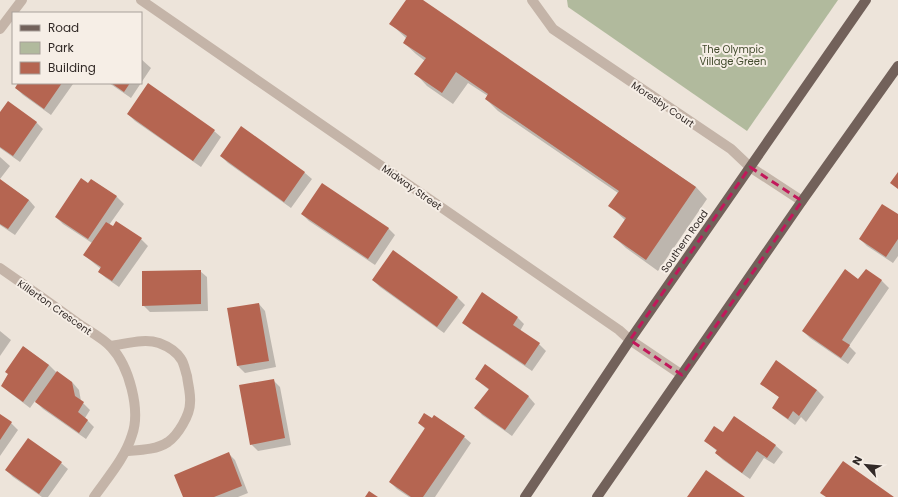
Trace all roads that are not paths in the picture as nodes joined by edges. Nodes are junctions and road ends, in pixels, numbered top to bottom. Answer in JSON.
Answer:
{"nodes":[{"id":1,"x":22,"y":0,"type":"edge"},
{"id":2,"x":141,"y":0,"type":"edge"},
{"id":3,"x":532,"y":0,"type":"edge"},
{"id":4,"x":866,"y":0,"type":"edge"},
{"id":5,"x":13,"y":12,"type":"edge"},
{"id":6,"x":12,"y":13,"type":"edge"},
{"id":7,"x":0,"y":29,"type":"edge"},
{"id":8,"x":898,"y":66,"type":"edge"},
{"id":9,"x":750,"y":167,"type":"junction"},
{"id":10,"x":802,"y":200,"type":"junction"},
{"id":11,"x":0,"y":268,"type":"edge"},
{"id":12,"x":630,"y":340,"type":"junction"},
{"id":13,"x":110,"y":346,"type":"junction"},
{"id":14,"x":682,"y":375,"type":"junction"},
{"id":15,"x":126,"y":451,"type":"junction"},
{"id":16,"x":94,"y":497,"type":"edge"},
{"id":17,"x":525,"y":497,"type":"edge"},
{"id":18,"x":597,"y":497,"type":"edge"}],
"edges":[{"from":1,"to":5,"type":"street"},
{"from":2,"to":12,"type":"street","name":"Midway Street"},
{"from":3,"to":9,"type":"street","name":"Moresby Court"},
{"from":4,"to":9,"type":"main road","name":"Southern Road"},
{"from":6,"to":7,"type":"street"},
{"from":8,"to":10,"type":"main road"},
{"from":9,"to":10,"type":"street","name":"Moresby Court"},
{"from":9,"to":12,"type":"main road","name":"Southern Road"},
{"from":10,"to":14,"type":"main road"},
{"from":11,"to":13,"type":"street","name":"Killerton Crescent"},
{"from":12,"to":14,"type":"street","name":"Midway Street"},
{"from":12,"to":17,"type":"main road","name":"Southern Road"},
{"from":13,"to":15,"type":"street","name":"Killerton Crescent"},
{"from":13,"to":15,"type":"street"},
{"from":14,"to":18,"type":"main road"},
{"from":15,"to":16,"type":"street","name":"Killerton Crescent"}]}
